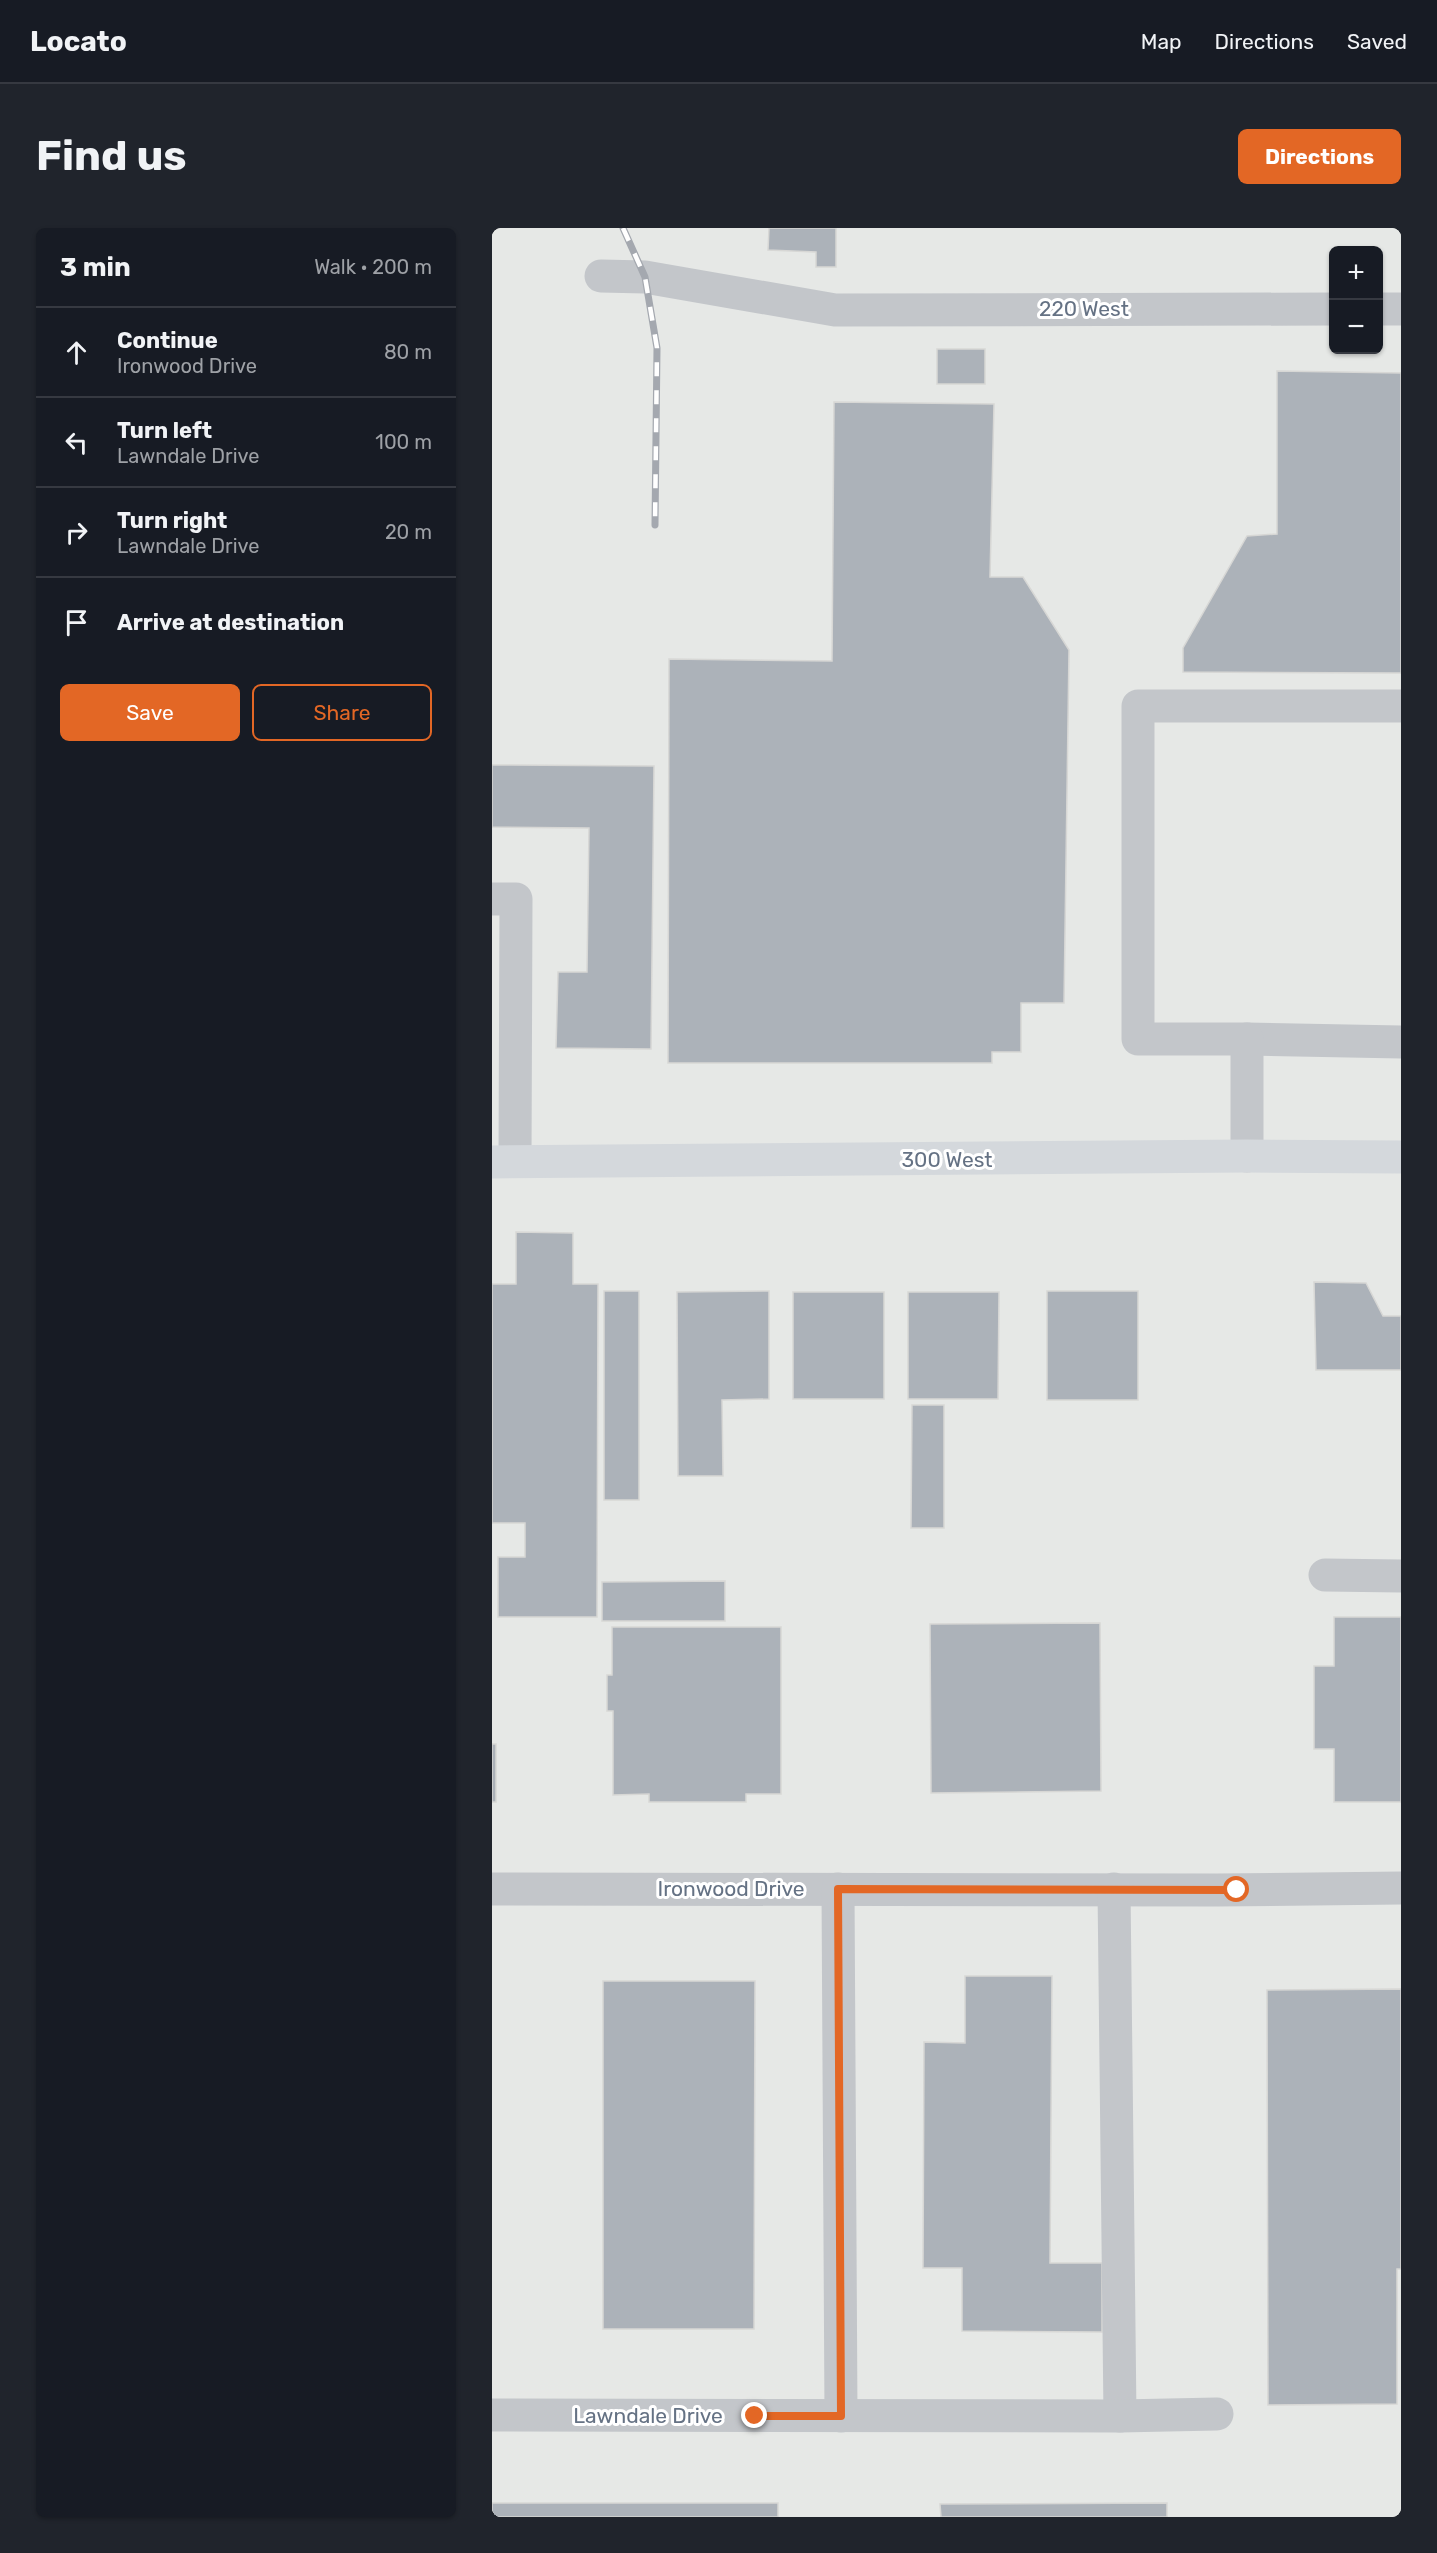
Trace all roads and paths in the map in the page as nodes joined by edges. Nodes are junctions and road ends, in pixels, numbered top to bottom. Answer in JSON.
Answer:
{"nodes":[{"id":1,"x":601,"y":276,"type":"dead end"},
{"id":2,"x":1329,"y":309,"type":"edge"},
{"id":3,"x":1383,"y":309,"type":"edge"},
{"id":4,"x":1401,"y":309,"type":"edge"},
{"id":5,"x":1401,"y":706,"type":"edge"},
{"id":6,"x":492,"y":899,"type":"edge"},
{"id":7,"x":1248,"y":1039,"type":"junction"},
{"id":8,"x":1401,"y":1042,"type":"edge"},
{"id":9,"x":1248,"y":1156,"type":"junction"},
{"id":10,"x":1401,"y":1157,"type":"edge"},
{"id":11,"x":504,"y":1162,"type":"edge"},
{"id":12,"x":1325,"y":1575,"type":"dead end"},
{"id":13,"x":1401,"y":1576,"type":"edge"},
{"id":14,"x":1401,"y":1888,"type":"edge"},
{"id":15,"x":492,"y":1889,"type":"edge"},
{"id":16,"x":838,"y":1889,"type":"junction"},
{"id":17,"x":1114,"y":1889,"type":"junction"},
{"id":18,"x":492,"y":2415,"type":"edge"},
{"id":19,"x":1203,"y":2415,"type":"dead end"},
{"id":20,"x":841,"y":2416,"type":"junction"},
{"id":21,"x":1120,"y":2416,"type":"junction"}],
"edges":[{"from":1,"to":2,"type":"street","name":"220 West"},
{"from":3,"to":4,"type":"street"},
{"from":5,"to":7,"type":"street"},
{"from":6,"to":11,"type":"street"},
{"from":7,"to":8,"type":"street"},
{"from":7,"to":9,"type":"street"},
{"from":9,"to":10,"type":"main road","name":"300 West"},
{"from":9,"to":11,"type":"main road","name":"300 West"},
{"from":12,"to":13,"type":"street"},
{"from":14,"to":17,"type":"street","name":"Ironwood Drive"},
{"from":15,"to":16,"type":"street","name":"Ironwood Drive"},
{"from":16,"to":17,"type":"street","name":"Ironwood Drive"},
{"from":16,"to":20,"type":"street"},
{"from":17,"to":21,"type":"street"},
{"from":18,"to":20,"type":"street","name":"Lawndale Drive"},
{"from":19,"to":21,"type":"street","name":"Lawndale Drive"},
{"from":20,"to":21,"type":"street","name":"Lawndale Drive"}]}
